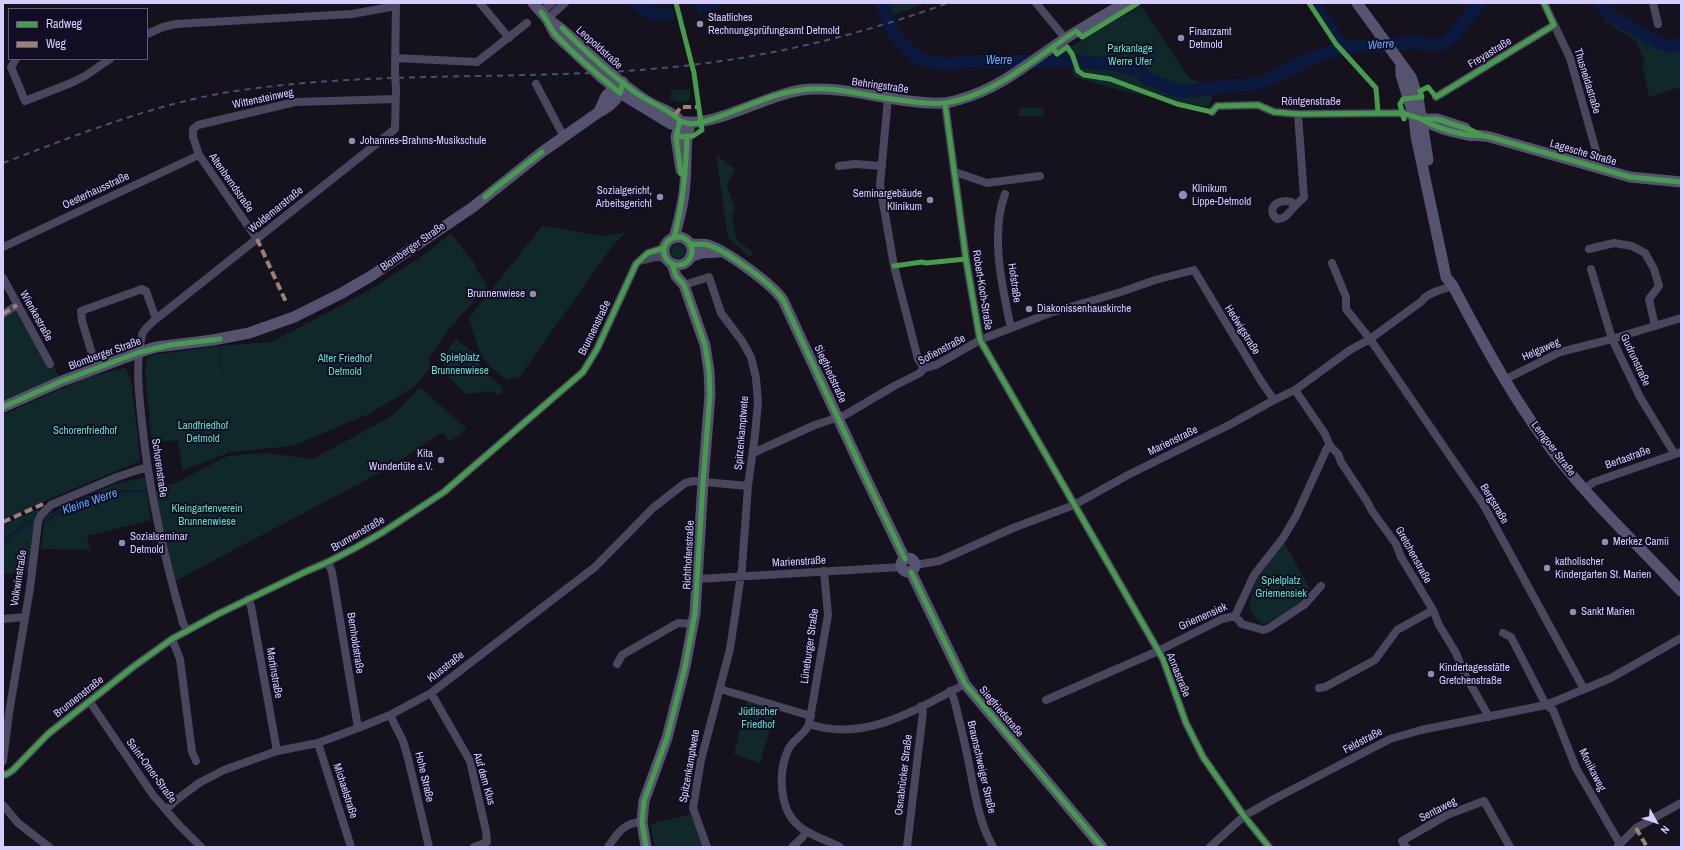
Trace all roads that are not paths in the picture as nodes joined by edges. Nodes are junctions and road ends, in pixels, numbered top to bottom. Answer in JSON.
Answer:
{"nodes":[{"id":1,"x":480,"y":3,"type":"edge"},
{"id":2,"x":533,"y":3,"type":"edge"},
{"id":3,"x":552,"y":3,"type":"edge"},
{"id":4,"x":565,"y":3,"type":"edge"},
{"id":5,"x":1036,"y":3,"type":"edge"},
{"id":6,"x":1125,"y":3,"type":"edge"},
{"id":7,"x":1357,"y":3,"type":"edge"},
{"id":8,"x":1544,"y":3,"type":"edge"},
{"id":9,"x":1653,"y":3,"type":"edge"},
{"id":10,"x":396,"y":5,"type":"edge"},
{"id":11,"x":544,"y":16,"type":"junction"},
{"id":12,"x":527,"y":23,"type":"dead end"},
{"id":13,"x":1658,"y":24,"type":"dead end"},
{"id":14,"x":1554,"y":25,"type":"junction"},
{"id":15,"x":148,"y":34,"type":"edge"},
{"id":16,"x":509,"y":38,"type":"junction"},
{"id":17,"x":1065,"y":38,"type":"junction"},
{"id":18,"x":395,"y":58,"type":"junction"},
{"id":19,"x":15,"y":60,"type":"edge"},
{"id":20,"x":109,"y":60,"type":"edge"},
{"id":21,"x":536,"y":84,"type":"dead end"},
{"id":22,"x":619,"y":88,"type":"junction"},
{"id":23,"x":1436,"y":97,"type":"dead end"},
{"id":24,"x":888,"y":98,"type":"junction"},
{"id":25,"x":396,"y":99,"type":"junction"},
{"id":26,"x":945,"y":103,"type":"junction"},
{"id":27,"x":1212,"y":112,"type":"dead end"},
{"id":28,"x":1298,"y":114,"type":"junction"},
{"id":29,"x":1418,"y":118,"type":"junction"},
{"id":30,"x":685,"y":123,"type":"junction"},
{"id":31,"x":193,"y":137,"type":"joint"},
{"id":32,"x":564,"y":137,"type":"junction"},
{"id":33,"x":199,"y":156,"type":"junction"},
{"id":34,"x":839,"y":166,"type":"dead end"},
{"id":35,"x":882,"y":166,"type":"junction"},
{"id":36,"x":1596,"y":168,"type":"junction"},
{"id":37,"x":955,"y":172,"type":"junction"},
{"id":38,"x":1040,"y":176,"type":"dead end"},
{"id":39,"x":1681,"y":182,"type":"edge"},
{"id":40,"x":1005,"y":194,"type":"dead end"},
{"id":41,"x":1295,"y":204,"type":"dead end"},
{"id":42,"x":681,"y":212,"type":"junction"},
{"id":43,"x":674,"y":238,"type":"junction"},
{"id":44,"x":257,"y":239,"type":"junction"},
{"id":45,"x":687,"y":242,"type":"junction"},
{"id":46,"x":3,"y":247,"type":"edge"},
{"id":47,"x":1589,"y":249,"type":"dead end"},
{"id":48,"x":722,"y":252,"type":"junction"},
{"id":49,"x":668,"y":257,"type":"junction"},
{"id":50,"x":687,"y":260,"type":"junction"},
{"id":51,"x":1332,"y":263,"type":"dead end"},
{"id":52,"x":1591,"y":269,"type":"dead end"},
{"id":53,"x":1194,"y":270,"type":"joint"},
{"id":54,"x":3,"y":278,"type":"edge"},
{"id":55,"x":684,"y":285,"type":"junction"},
{"id":56,"x":1453,"y":286,"type":"junction"},
{"id":57,"x":17,"y":306,"type":"junction"},
{"id":58,"x":3,"y":314,"type":"edge"},
{"id":59,"x":1681,"y":318,"type":"edge"},
{"id":60,"x":156,"y":319,"type":"junction"},
{"id":61,"x":1655,"y":326,"type":"junction"},
{"id":62,"x":1011,"y":328,"type":"junction"},
{"id":63,"x":1370,"y":338,"type":"junction"},
{"id":64,"x":1612,"y":339,"type":"junction"},
{"id":65,"x":980,"y":340,"type":"junction"},
{"id":66,"x":140,"y":352,"type":"junction"},
{"id":67,"x":50,"y":364,"type":"dead end"},
{"id":68,"x":96,"y":367,"type":"junction"},
{"id":69,"x":924,"y":368,"type":"junction"},
{"id":70,"x":1504,"y":380,"type":"junction"},
{"id":71,"x":1295,"y":390,"type":"junction"},
{"id":72,"x":1274,"y":400,"type":"junction"},
{"id":73,"x":3,"y":407,"type":"edge"},
{"id":74,"x":838,"y":416,"type":"junction"},
{"id":75,"x":1330,"y":446,"type":"junction"},
{"id":76,"x":753,"y":453,"type":"junction"},
{"id":77,"x":1677,"y":453,"type":"edge"},
{"id":78,"x":147,"y":467,"type":"junction"},
{"id":79,"x":702,"y":482,"type":"junction"},
{"id":80,"x":748,"y":486,"type":"junction"},
{"id":81,"x":1584,"y":489,"type":"junction"},
{"id":82,"x":1074,"y":505,"type":"junction"},
{"id":83,"x":328,"y":562,"type":"junction"},
{"id":84,"x":908,"y":566,"type":"junction"},
{"id":85,"x":824,"y":571,"type":"junction"},
{"id":86,"x":740,"y":576,"type":"junction"},
{"id":87,"x":698,"y":579,"type":"junction"},
{"id":88,"x":1321,"y":586,"type":"dead end"},
{"id":89,"x":1681,"y":591,"type":"edge"},
{"id":90,"x":248,"y":599,"type":"junction"},
{"id":91,"x":1432,"y":610,"type":"junction"},
{"id":92,"x":1235,"y":616,"type":"junction"},
{"id":93,"x":25,"y":617,"type":"junction"},
{"id":94,"x":3,"y":619,"type":"edge"},
{"id":95,"x":693,"y":624,"type":"junction"},
{"id":96,"x":187,"y":630,"type":"junction"},
{"id":97,"x":1503,"y":633,"type":"dead end"},
{"id":98,"x":1681,"y":638,"type":"edge"},
{"id":99,"x":172,"y":639,"type":"junction"},
{"id":100,"x":1158,"y":651,"type":"junction"},
{"id":101,"x":617,"y":664,"type":"dead end"},
{"id":102,"x":965,"y":684,"type":"junction"},
{"id":103,"x":1319,"y":688,"type":"dead end"},
{"id":104,"x":720,"y":689,"type":"junction"},
{"id":105,"x":1584,"y":689,"type":"junction"},
{"id":106,"x":950,"y":691,"type":"junction"},
{"id":107,"x":431,"y":693,"type":"junction"},
{"id":108,"x":1046,"y":700,"type":"dead end"},
{"id":109,"x":90,"y":702,"type":"junction"},
{"id":110,"x":1546,"y":705,"type":"junction"},
{"id":111,"x":921,"y":706,"type":"junction"},
{"id":112,"x":6,"y":713,"type":"edge"},
{"id":113,"x":390,"y":716,"type":"junction"},
{"id":114,"x":1489,"y":717,"type":"junction"},
{"id":115,"x":810,"y":720,"type":"junction"},
{"id":116,"x":358,"y":728,"type":"junction"},
{"id":117,"x":318,"y":743,"type":"junction"},
{"id":118,"x":277,"y":751,"type":"junction"},
{"id":119,"x":3,"y":761,"type":"edge"},
{"id":120,"x":196,"y":761,"type":"dead end"},
{"id":121,"x":3,"y":775,"type":"edge"},
{"id":122,"x":1681,"y":803,"type":"edge"},
{"id":123,"x":3,"y":805,"type":"edge"},
{"id":124,"x":166,"y":810,"type":"junction"},
{"id":125,"x":1244,"y":816,"type":"junction"},
{"id":126,"x":642,"y":822,"type":"junction"},
{"id":127,"x":806,"y":831,"type":"junction"},
{"id":128,"x":1404,"y":844,"type":"edge"},
{"id":129,"x":1619,"y":845,"type":"edge"},
{"id":130,"x":49,"y":847,"type":"edge"},
{"id":131,"x":201,"y":847,"type":"edge"},
{"id":132,"x":351,"y":847,"type":"edge"},
{"id":133,"x":428,"y":847,"type":"edge"},
{"id":134,"x":474,"y":847,"type":"edge"},
{"id":135,"x":608,"y":847,"type":"edge"},
{"id":136,"x":646,"y":847,"type":"edge"},
{"id":137,"x":707,"y":847,"type":"edge"},
{"id":138,"x":792,"y":847,"type":"edge"},
{"id":139,"x":840,"y":847,"type":"edge"},
{"id":140,"x":907,"y":847,"type":"edge"},
{"id":141,"x":993,"y":847,"type":"edge"},
{"id":142,"x":1102,"y":847,"type":"edge"},
{"id":143,"x":1210,"y":847,"type":"edge"},
{"id":144,"x":1269,"y":847,"type":"edge"},
{"id":145,"x":1510,"y":847,"type":"edge"}],
"edges":[{"from":1,"to":16,"type":"street"},
{"from":2,"to":11,"type":"street","name":"Leopoldstraße"},
{"from":3,"to":11,"type":"street"},
{"from":4,"to":11,"type":"street"},
{"from":5,"to":17,"type":"street"},
{"from":6,"to":17,"type":"street","name":"Behringstraße"},
{"from":7,"to":29,"type":"street","name":"Lemgoer Straße"},
{"from":8,"to":14,"type":"street","name":"Thusneldastraße"},
{"from":9,"to":13,"type":"street"},
{"from":10,"to":15,"type":"street"},
{"from":10,"to":18,"type":"street","name":"Woldemarstraße"},
{"from":11,"to":22,"type":"street","name":"Leopoldstraße"},
{"from":12,"to":16,"type":"street"},
{"from":14,"to":23,"type":"street","name":"Freyastraße"},
{"from":14,"to":36,"type":"street","name":"Thusneldastraße"},
{"from":16,"to":18,"type":"street"},
{"from":17,"to":26,"type":"street","name":"Behringstraße"},
{"from":18,"to":25,"type":"street","name":"Woldemarstraße","bridge":true},
{"from":19,"to":20,"type":"street"},
{"from":21,"to":32,"type":"street"},
{"from":22,"to":30,"type":"street","name":"Leopoldstraße"},
{"from":22,"to":32,"type":"street","name":"Blomberger Straße"},
{"from":24,"to":26,"type":"street","name":"Behringstraße"},
{"from":24,"to":30,"type":"street","name":"Behringstraße"},
{"from":24,"to":35,"type":"street"},
{"from":25,"to":31,"type":"street","name":"Wittensteinweg"},
{"from":25,"to":44,"type":"street","name":"Woldemarstraße"},
{"from":26,"to":37,"type":"street","name":"Robert-Koch-Straße"},
{"from":27,"to":28,"type":"street","name":"Röntgenstraße"},
{"from":28,"to":29,"type":"street","name":"Röntgenstraße"},
{"from":28,"to":41,"type":"street","name":"Röntgenstraße"},
{"from":29,"to":36,"type":"street","name":"Lagesche Straße"},
{"from":29,"to":56,"type":"street","name":"Lemgoer Straße"},
{"from":30,"to":42,"type":"street"},
{"from":31,"to":33,"type":"street","name":"Altenberndstraße"},
{"from":32,"to":66,"type":"street","name":"Blomberger Straße"},
{"from":33,"to":44,"type":"street","name":"Altenberndstraße"},
{"from":33,"to":46,"type":"street","name":"Oesterhausstraße"},
{"from":34,"to":35,"type":"street"},
{"from":35,"to":69,"type":"street"},
{"from":36,"to":39,"type":"street","name":"Lagesche Straße"},
{"from":37,"to":38,"type":"street"},
{"from":37,"to":65,"type":"street","name":"Robert-Koch-Straße"},
{"from":40,"to":62,"type":"street","name":"Hofstraße"},
{"from":42,"to":43,"type":"street"},
{"from":42,"to":45,"type":"street"},
{"from":43,"to":45,"type":"street"},
{"from":43,"to":49,"type":"street"},
{"from":44,"to":60,"type":"street","name":"Woldemarstraße"},
{"from":45,"to":48,"type":"street","name":"Siegfriedstraße"},
{"from":45,"to":50,"type":"street"},
{"from":47,"to":61,"type":"street"},
{"from":48,"to":50,"type":"street"},
{"from":48,"to":74,"type":"street","name":"Siegfriedstraße"},
{"from":49,"to":50,"type":"street"},
{"from":49,"to":55,"type":"street","name":"Richthofenstraße"},
{"from":49,"to":83,"type":"street","name":"Brunnenstraße"},
{"from":50,"to":55,"type":"street","name":"Richthofenstraße"},
{"from":51,"to":63,"type":"street"},
{"from":52,"to":64,"type":"street","name":"Gudrunstraße"},
{"from":53,"to":62,"type":"street","name":"Sofienstraße"},
{"from":53,"to":72,"type":"street","name":"Hedwigstraße"},
{"from":54,"to":57,"type":"street","name":"Wienkestraße"},
{"from":55,"to":76,"type":"street","name":"Spitzenkamptwete"},
{"from":55,"to":79,"type":"street","name":"Richthofenstraße"},
{"from":56,"to":63,"type":"street","name":"Marienstraße"},
{"from":56,"to":70,"type":"street","name":"Lemgoer Straße"},
{"from":57,"to":58,"type":"street"},
{"from":57,"to":67,"type":"street","name":"Wienkestraße"},
{"from":59,"to":61,"type":"street","name":"Helgaweg"},
{"from":60,"to":66,"type":"street","name":"Woldemarstraße"},
{"from":60,"to":68,"type":"street"},
{"from":61,"to":64,"type":"street","name":"Helgaweg"},
{"from":62,"to":65,"type":"street","name":"Sofienstraße"},
{"from":63,"to":71,"type":"street","name":"Marienstraße"},
{"from":63,"to":105,"type":"street","name":"Bergstraße"},
{"from":64,"to":70,"type":"street","name":"Helgaweg"},
{"from":64,"to":77,"type":"street","name":"Gudrunstraße"},
{"from":65,"to":69,"type":"street","name":"Sofienstraße"},
{"from":65,"to":82,"type":"street","name":"Robert-Koch-Straße"},
{"from":66,"to":68,"type":"street","name":"Blomberger Straße"},
{"from":66,"to":78,"type":"street","name":"Schorenstraße"},
{"from":68,"to":73,"type":"street","name":"Blomberger Straße"},
{"from":69,"to":74,"type":"street","name":"Sofienstraße"},
{"from":70,"to":81,"type":"street","name":"Lemgoer Straße"},
{"from":71,"to":72,"type":"street","name":"Marienstraße"},
{"from":71,"to":75,"type":"street","name":"Gretchenstraße"},
{"from":72,"to":82,"type":"street","name":"Marienstraße"},
{"from":74,"to":76,"type":"street","name":"Sofienstraße"},
{"from":74,"to":84,"type":"street","name":"Siegfriedstraße"},
{"from":75,"to":91,"type":"street","name":"Gretchenstraße"},
{"from":75,"to":92,"type":"street","name":"Griemensiek"},
{"from":76,"to":80,"type":"street","name":"Spitzenkamptwete"},
{"from":77,"to":81,"type":"street","name":"Bertastraße"},
{"from":78,"to":93,"type":"street","name":"Volkwinstraße"},
{"from":78,"to":96,"type":"street","name":"Schorenstraße"},
{"from":79,"to":80,"type":"street","name":"Spitzenkamptwete"},
{"from":79,"to":87,"type":"street","name":"Richthofenstraße"},
{"from":79,"to":107,"type":"street","name":"Klusstraße"},
{"from":80,"to":86,"type":"street","name":"Spitzenkamptwete"},
{"from":81,"to":89,"type":"street","name":"Lemgoer Straße"},
{"from":82,"to":84,"type":"street","name":"Marienstraße"},
{"from":82,"to":100,"type":"street","name":"Annastraße"},
{"from":83,"to":90,"type":"street","name":"Brunnenstraße"},
{"from":83,"to":116,"type":"street","name":"Bernholdstraße"},
{"from":84,"to":85,"type":"street","name":"Marienstraße"},
{"from":84,"to":102,"type":"street","name":"Siegfriedstraße"},
{"from":85,"to":86,"type":"street","name":"Marienstraße"},
{"from":85,"to":115,"type":"street","name":"Lüneburger Straße"},
{"from":86,"to":87,"type":"street","name":"Marienstraße"},
{"from":86,"to":104,"type":"street","name":"Spitzenkamptwete"},
{"from":87,"to":95,"type":"street","name":"Richthofenstraße"},
{"from":88,"to":92,"type":"street"},
{"from":90,"to":96,"type":"street","name":"Brunnenstraße"},
{"from":90,"to":118,"type":"street","name":"Martinstraße"},
{"from":91,"to":103,"type":"street"},
{"from":91,"to":114,"type":"street","name":"Gretchenstraße"},
{"from":92,"to":100,"type":"street","name":"Griemensiek"},
{"from":93,"to":94,"type":"street"},
{"from":93,"to":112,"type":"street","name":"Volkwinstraße"},
{"from":95,"to":101,"type":"street"},
{"from":95,"to":126,"type":"street","name":"Richthofenstraße"},
{"from":96,"to":99,"type":"street","name":"Brunnenstraße"},
{"from":97,"to":110,"type":"street"},
{"from":98,"to":105,"type":"street","name":"Feldstraße"},
{"from":99,"to":109,"type":"street","name":"Brunnenstraße"},
{"from":99,"to":120,"type":"street"},
{"from":100,"to":108,"type":"street","name":"Griemensiek"},
{"from":100,"to":125,"type":"street","name":"Annastraße"},
{"from":102,"to":106,"type":"street"},
{"from":102,"to":142,"type":"street","name":"Siegfriedstraße"},
{"from":104,"to":115,"type":"street"},
{"from":104,"to":137,"type":"street","name":"Spitzenkamptwete"},
{"from":105,"to":110,"type":"street","name":"Feldstraße"},
{"from":106,"to":111,"type":"street"},
{"from":106,"to":141,"type":"street","name":"Braunschweiger Straße"},
{"from":107,"to":113,"type":"street","name":"Klusstraße"},
{"from":107,"to":134,"type":"street","name":"Auf dem Klus"},
{"from":109,"to":121,"type":"street","name":"Brunnenstraße"},
{"from":109,"to":124,"type":"street","name":"Saint-Omer-Straße"},
{"from":110,"to":114,"type":"street","name":"Feldstraße"},
{"from":110,"to":129,"type":"street","name":"Monikaweg"},
{"from":111,"to":115,"type":"street"},
{"from":111,"to":140,"type":"street","name":"Osnabrücker Straße"},
{"from":112,"to":119,"type":"street","name":"Volkwinstraße"},
{"from":113,"to":116,"type":"street","name":"Klusstraße"},
{"from":113,"to":133,"type":"street","name":"Hohe Straße"},
{"from":114,"to":125,"type":"street","name":"Feldstraße"},
{"from":115,"to":127,"type":"street"},
{"from":116,"to":117,"type":"street","name":"Klusstraße"},
{"from":117,"to":118,"type":"street","name":"Klusstraße"},
{"from":117,"to":132,"type":"street","name":"Michaelstraße"},
{"from":118,"to":124,"type":"street","name":"Klusstraße"},
{"from":122,"to":129,"type":"street"},
{"from":123,"to":130,"type":"street"},
{"from":124,"to":131,"type":"street","name":"Saint-Omer-Straße"},
{"from":125,"to":143,"type":"street","name":"Feldstraße"},
{"from":125,"to":144,"type":"street","name":"Annastraße"},
{"from":126,"to":135,"type":"street"},
{"from":126,"to":136,"type":"street","name":"Richthofenstraße"},
{"from":127,"to":138,"type":"street"},
{"from":127,"to":139,"type":"street"},
{"from":128,"to":145,"type":"street","name":"Sentaweg"}]}
